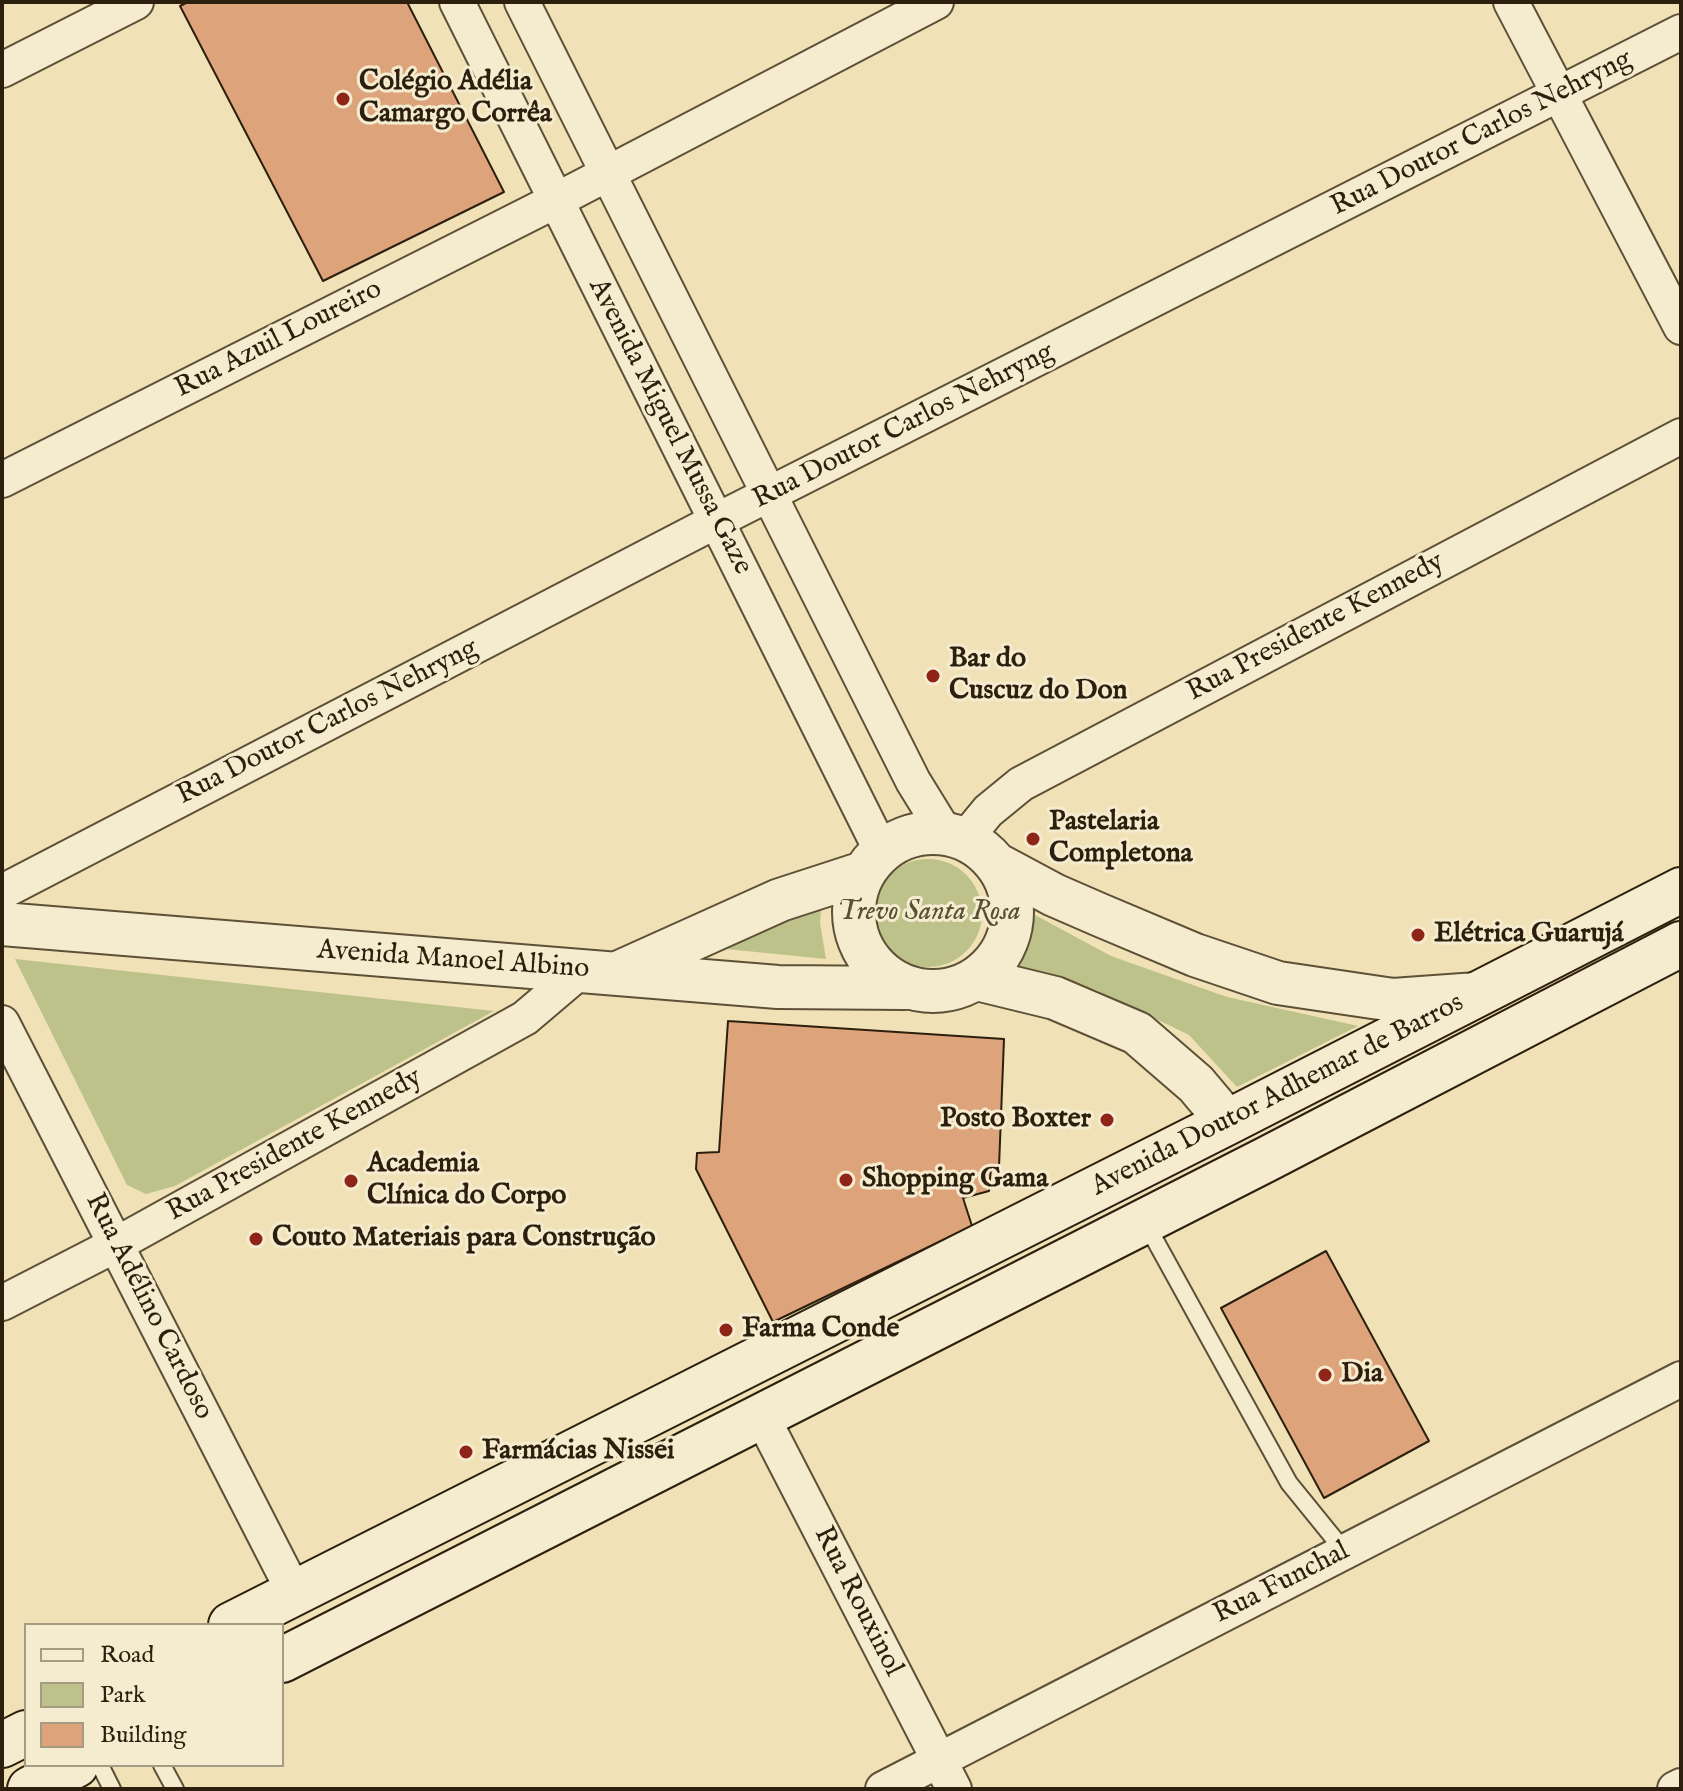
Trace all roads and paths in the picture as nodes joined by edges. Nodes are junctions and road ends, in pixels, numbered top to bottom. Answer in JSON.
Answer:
{"nodes":[{"id":1,"x":136,"y":2,"type":"edge"},
{"id":2,"x":457,"y":2,"type":"edge"},
{"id":3,"x":522,"y":2,"type":"edge"},
{"id":4,"x":936,"y":2,"type":"edge"},
{"id":5,"x":1511,"y":2,"type":"edge"},
{"id":6,"x":1681,"y":32,"type":"edge"},
{"id":7,"x":2,"y":70,"type":"edge"},
{"id":8,"x":1559,"y":95,"type":"junction"},
{"id":9,"x":608,"y":172,"type":"junction"},
{"id":10,"x":555,"y":201,"type":"junction"},
{"id":11,"x":1681,"y":327,"type":"edge"},
{"id":12,"x":1681,"y":436,"type":"edge"},
{"id":13,"x":2,"y":480,"type":"edge"},
{"id":14,"x":769,"y":496,"type":"junction"},
{"id":15,"x":716,"y":521,"type":"junction"},
{"id":16,"x":955,"y":836,"type":"junction"},
{"id":17,"x":873,"y":862,"type":"junction"},
{"id":18,"x":998,"y":865,"type":"junction"},
{"id":19,"x":1681,"y":890,"type":"edge"},
{"id":20,"x":2,"y":892,"type":"edge"},
{"id":21,"x":2,"y":924,"type":"edge"},
{"id":22,"x":1681,"y":944,"type":"edge"},
{"id":23,"x":598,"y":973,"type":"junction"},
{"id":24,"x":977,"y":979,"type":"junction"},
{"id":25,"x":905,"y":988,"type":"junction"},
{"id":26,"x":1479,"y":994,"type":"junction"},
{"id":27,"x":2,"y":1023,"type":"edge"},
{"id":28,"x":1228,"y":1122,"type":"junction"},
{"id":29,"x":1267,"y":1159,"type":"junction"},
{"id":30,"x":1143,"y":1220,"type":"junction"},
{"id":31,"x":117,"y":1244,"type":"junction"},
{"id":32,"x":2,"y":1303,"type":"edge"},
{"id":33,"x":1681,"y":1379,"type":"edge"},
{"id":34,"x":761,"y":1415,"type":"junction"},
{"id":35,"x":1345,"y":1552,"type":"junction"},
{"id":36,"x":294,"y":1592,"type":"junction"},
{"id":37,"x":235,"y":1623,"type":"edge"},
{"id":38,"x":284,"y":1659,"type":"edge"},
{"id":39,"x":24,"y":1734,"type":"edge"},
{"id":40,"x":2,"y":1745,"type":"edge"},
{"id":41,"x":72,"y":1767,"type":"edge"},
{"id":42,"x":101,"y":1767,"type":"edge"},
{"id":43,"x":163,"y":1767,"type":"edge"},
{"id":44,"x":946,"y":1775,"type":"edge"},
{"id":45,"x":1681,"y":1786,"type":"edge"},
{"id":46,"x":30,"y":1789,"type":"edge"},
{"id":47,"x":112,"y":1789,"type":"edge"},
{"id":48,"x":175,"y":1789,"type":"edge"},
{"id":49,"x":883,"y":1789,"type":"edge"},
{"id":50,"x":1675,"y":1789,"type":"edge"}],
"edges":[{"from":1,"to":7,"type":"street"},
{"from":2,"to":10,"type":"street","name":"Avenida Miguel Mussa Gaze"},
{"from":3,"to":9,"type":"street","name":"Avenida Miguel Mussa Gaze"},
{"from":4,"to":9,"type":"street"},
{"from":5,"to":8,"type":"street"},
{"from":6,"to":8,"type":"street","name":"Rua Doutor Carlos Nehryng"},
{"from":8,"to":11,"type":"street"},
{"from":8,"to":14,"type":"street","name":"Rua Doutor Carlos Nehryng"},
{"from":9,"to":10,"type":"street","name":"Rua Azuil Loureiro"},
{"from":9,"to":14,"type":"street","name":"Avenida Miguel Mussa Gaze"},
{"from":10,"to":13,"type":"street","name":"Rua Azuil Loureiro"},
{"from":10,"to":15,"type":"street","name":"Avenida Miguel Mussa Gaze"},
{"from":12,"to":16,"type":"street","name":"Rua Presidente Kennedy"},
{"from":14,"to":15,"type":"street","name":"Rua Doutor Carlos Nehryng"},
{"from":14,"to":16,"type":"street","name":"Avenida Miguel Mussa Gaze"},
{"from":15,"to":17,"type":"street","name":"Avenida Miguel Mussa Gaze"},
{"from":15,"to":20,"type":"street","name":"Rua Doutor Carlos Nehryng"},
{"from":16,"to":17,"type":"street"},
{"from":16,"to":18,"type":"street"},
{"from":17,"to":23,"type":"street","name":"Rua Presidente Kennedy"},
{"from":17,"to":25,"type":"street"},
{"from":18,"to":24,"type":"street"},
{"from":18,"to":26,"type":"street"},
{"from":19,"to":26,"type":"main road","name":"Avenida Doutor Adhemar de Barros"},
{"from":21,"to":23,"type":"street","name":"Avenida Manoel Albino"},
{"from":22,"to":29,"type":"main road","name":"Avenida Doutor Adhemar de Barros"},
{"from":23,"to":25,"type":"street","name":"Avenida Manoel Albino"},
{"from":23,"to":31,"type":"street","name":"Rua Presidente Kennedy"},
{"from":24,"to":25,"type":"street"},
{"from":24,"to":28,"type":"street"},
{"from":26,"to":28,"type":"main road","name":"Avenida Doutor Adhemar de Barros"},
{"from":27,"to":31,"type":"street","name":"Rua Adélino Cardoso"},
{"from":28,"to":29,"type":"main road"},
{"from":28,"to":36,"type":"main road","name":"Avenida Doutor Adhemar de Barros"},
{"from":29,"to":30,"type":"main road","name":"Avenida Doutor Adhemar de Barros"},
{"from":30,"to":34,"type":"main road","name":"Avenida Doutor Adhemar de Barros"},
{"from":30,"to":35,"type":"lane"},
{"from":31,"to":32,"type":"street","name":"Rua Presidente Kennedy"},
{"from":31,"to":36,"type":"street","name":"Rua Adélino Cardoso"},
{"from":33,"to":35,"type":"street","name":"Rua Funchal"},
{"from":34,"to":38,"type":"main road","name":"Avenida Doutor Adhemar de Barros"},
{"from":34,"to":44,"type":"street","name":"Rua Rouxinol"},
{"from":35,"to":44,"type":"street","name":"Rua Funchal"},
{"from":36,"to":37,"type":"main road","name":"Avenida Doutor Adhemar de Barros"},
{"from":39,"to":40,"type":"main road"},
{"from":41,"to":46,"type":"main road"},
{"from":42,"to":47,"type":"lane"},
{"from":43,"to":48,"type":"lane"},
{"from":44,"to":49,"type":"street","name":"Rua Funchal"},
{"from":45,"to":50,"type":"street"}]}
